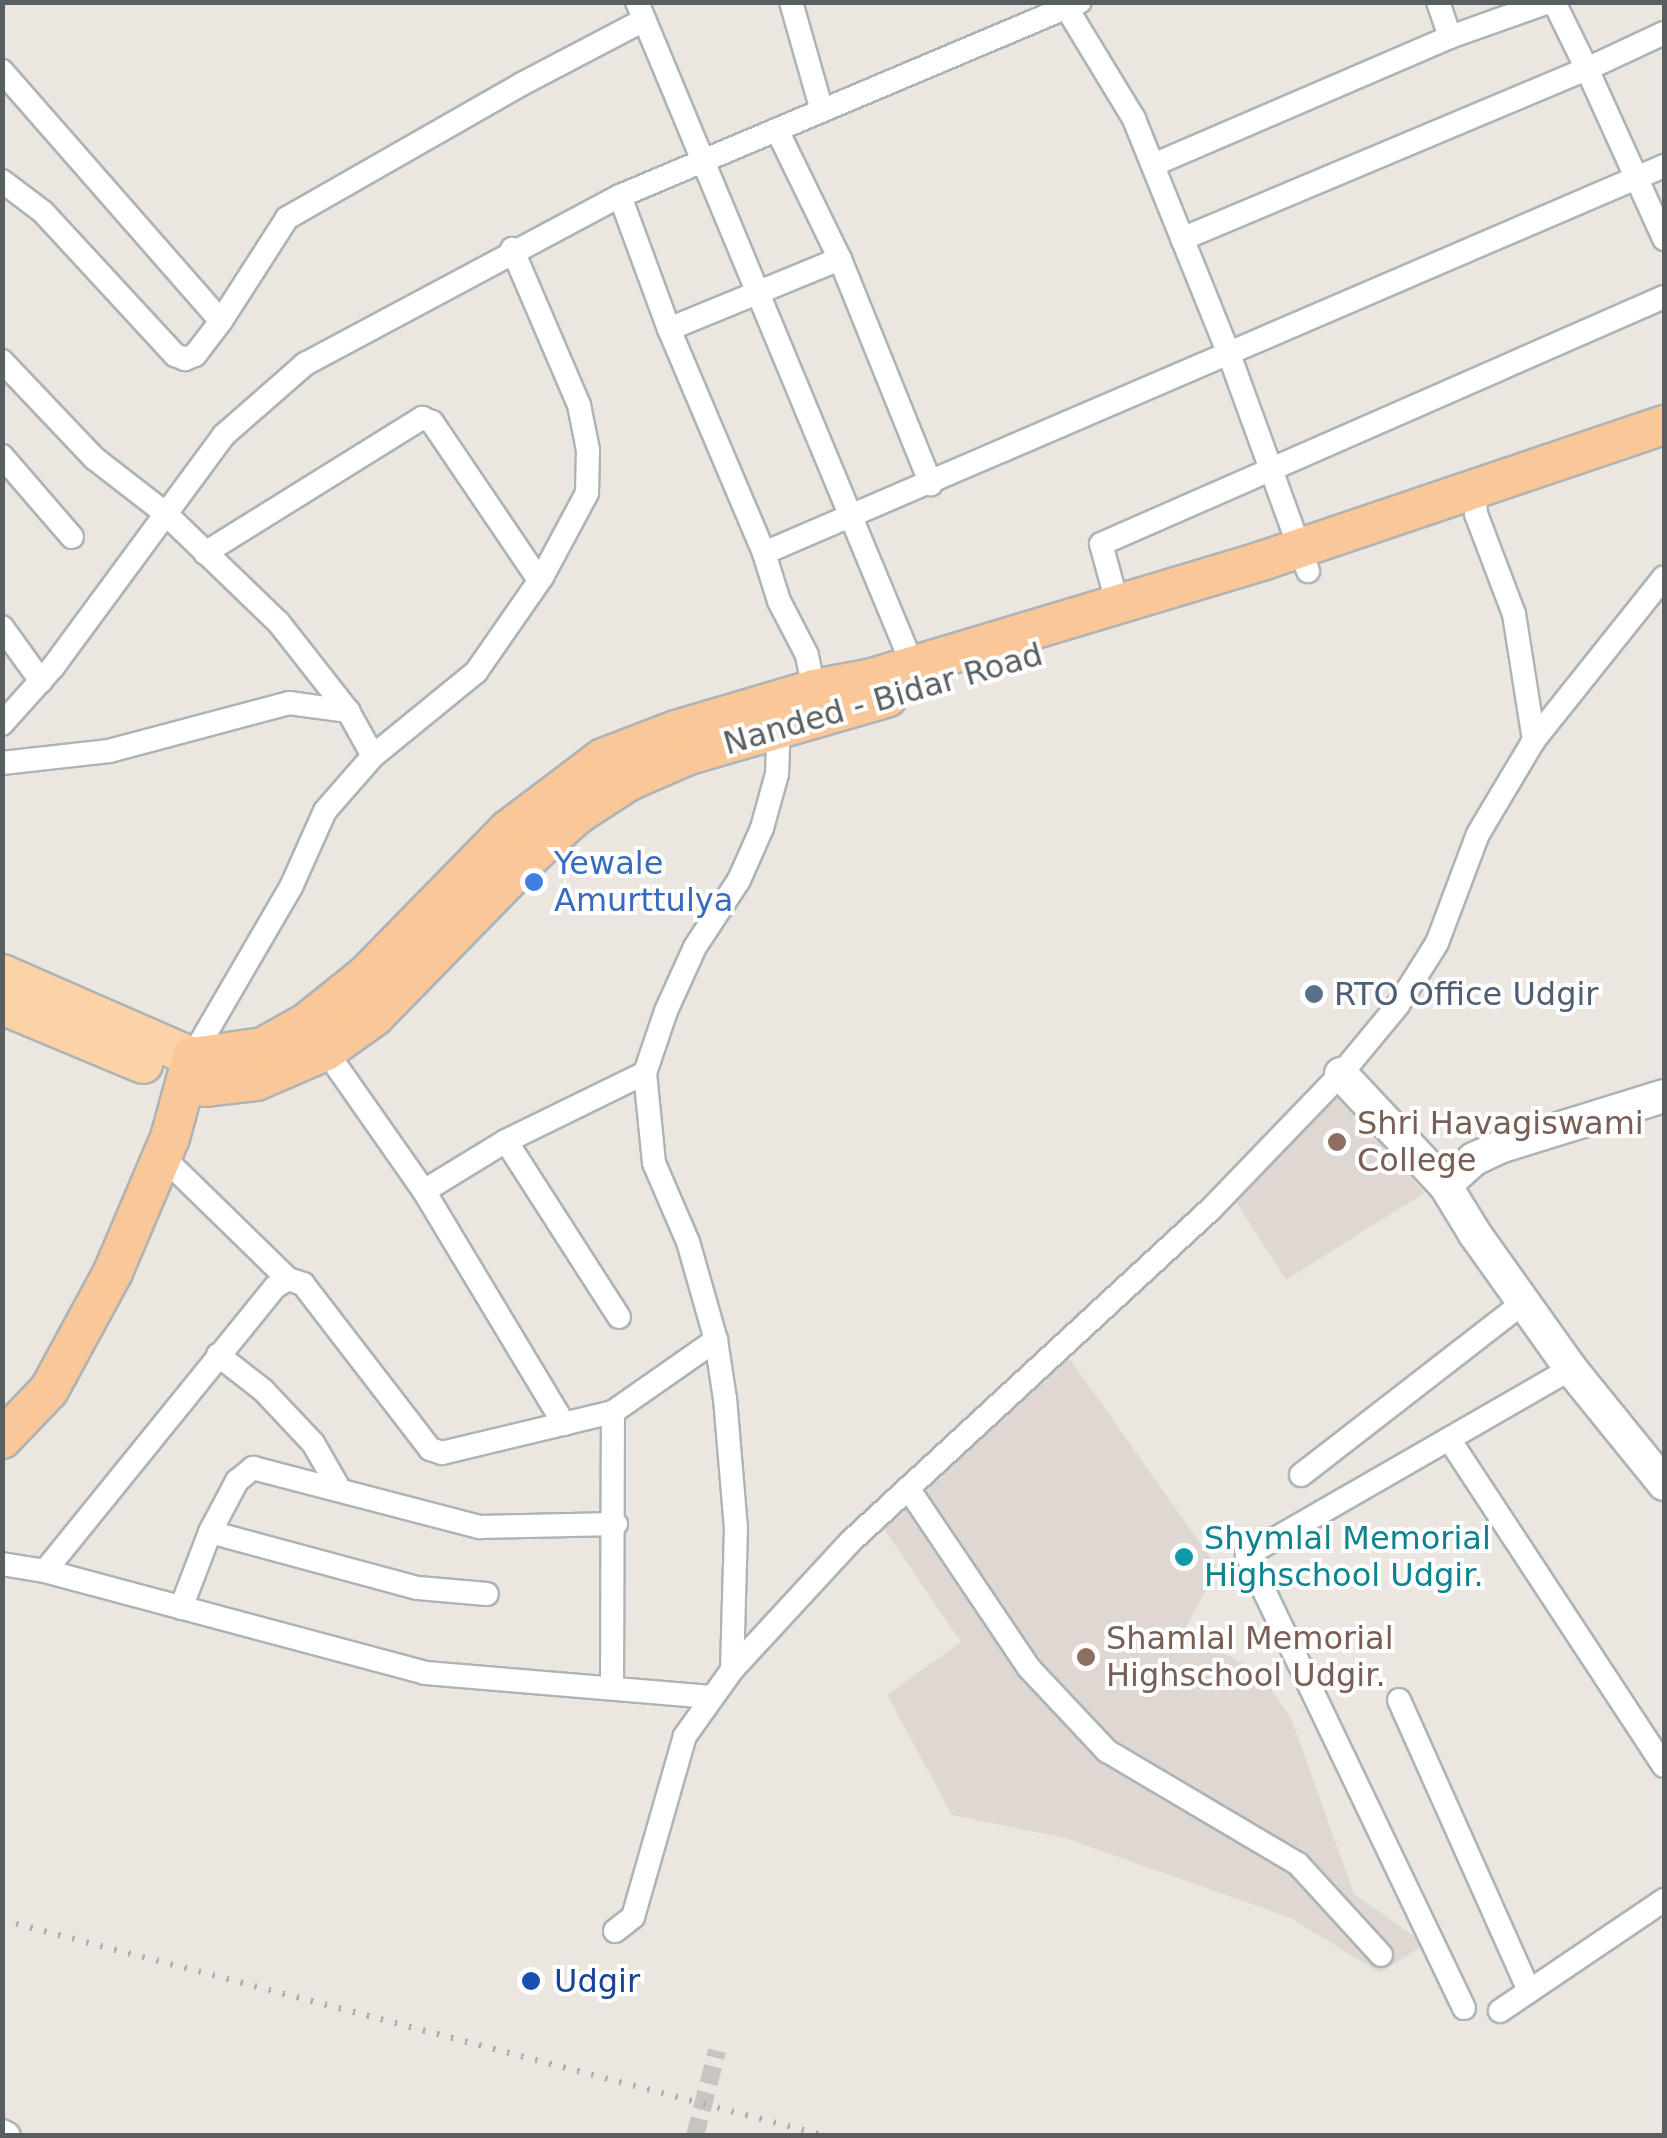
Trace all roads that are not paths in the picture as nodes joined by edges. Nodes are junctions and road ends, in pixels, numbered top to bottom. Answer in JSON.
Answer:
{"nodes":[{"id":1,"x":791,"y":2,"type":"edge"},
{"id":2,"x":1438,"y":2,"type":"edge"},
{"id":3,"x":1551,"y":2,"type":"edge"},
{"id":4,"x":1070,"y":4,"type":"edge"},
{"id":5,"x":641,"y":11,"type":"edge"},
{"id":6,"x":1664,"y":33,"type":"edge"},
{"id":7,"x":1450,"y":37,"type":"junction"},
{"id":8,"x":1586,"y":70,"type":"junction"},
{"id":9,"x":2,"y":71,"type":"edge"},
{"id":10,"x":822,"y":110,"type":"junction"},
{"id":11,"x":777,"y":130,"type":"junction"},
{"id":12,"x":703,"y":163,"type":"junction"},
{"id":13,"x":1153,"y":165,"type":"junction"},
{"id":14,"x":1664,"y":166,"type":"edge"},
{"id":15,"x":1636,"y":178,"type":"junction"},
{"id":16,"x":4,"y":184,"type":"edge"},
{"id":17,"x":620,"y":196,"type":"junction"},
{"id":18,"x":1664,"y":239,"type":"edge"},
{"id":19,"x":1182,"y":240,"type":"junction"},
{"id":20,"x":512,"y":249,"type":"junction"},
{"id":21,"x":840,"y":259,"type":"junction"},
{"id":22,"x":755,"y":293,"type":"junction"},
{"id":23,"x":1664,"y":297,"type":"edge"},
{"id":24,"x":220,"y":320,"type":"junction"},
{"id":25,"x":668,"y":329,"type":"junction"},
{"id":26,"x":1230,"y":354,"type":"junction"},
{"id":27,"x":2,"y":361,"type":"edge"},
{"id":28,"x":1664,"y":425,"type":"edge"},
{"id":29,"x":1664,"y":446,"type":"edge"},
{"id":30,"x":2,"y":456,"type":"edge"},
{"id":31,"x":1269,"y":469,"type":"junction"},
{"id":32,"x":931,"y":484,"type":"junction"},
{"id":33,"x":1474,"y":501,"type":"junction"},
{"id":34,"x":165,"y":513,"type":"junction"},
{"id":35,"x":850,"y":513,"type":"junction"},
{"id":36,"x":72,"y":537,"type":"dead end"},
{"id":37,"x":205,"y":553,"type":"junction"},
{"id":38,"x":764,"y":553,"type":"junction"},
{"id":39,"x":1304,"y":560,"type":"junction"},
{"id":40,"x":1664,"y":577,"type":"edge"},
{"id":41,"x":539,"y":580,"type":"junction"},
{"id":42,"x":1118,"y":606,"type":"junction"},
{"id":43,"x":2,"y":627,"type":"edge"},
{"id":44,"x":913,"y":666,"type":"junction"},
{"id":45,"x":41,"y":681,"type":"junction"},
{"id":46,"x":814,"y":689,"type":"junction"},
{"id":47,"x":348,"y":711,"type":"junction"},
{"id":48,"x":777,"y":716,"type":"junction"},
{"id":49,"x":2,"y":724,"type":"edge"},
{"id":50,"x":1534,"y":740,"type":"junction"},
{"id":51,"x":373,"y":756,"type":"junction"},
{"id":52,"x":2,"y":763,"type":"edge"},
{"id":53,"x":2,"y":974,"type":"edge"},
{"id":54,"x":2,"y":1005,"type":"edge"},
{"id":55,"x":316,"y":1037,"type":"junction"},
{"id":56,"x":189,"y":1070,"type":"junction"},
{"id":57,"x":645,"y":1073,"type":"junction"},
{"id":58,"x":1340,"y":1074,"type":"junction"},
{"id":59,"x":1664,"y":1096,"type":"edge"},
{"id":60,"x":506,"y":1142,"type":"junction"},
{"id":61,"x":162,"y":1156,"type":"junction"},
{"id":62,"x":1446,"y":1185,"type":"junction"},
{"id":63,"x":424,"y":1191,"type":"junction"},
{"id":64,"x":288,"y":1280,"type":"junction"},
{"id":65,"x":1525,"y":1301,"type":"junction"},
{"id":66,"x":618,"y":1317,"type":"dead end"},
{"id":67,"x":716,"y":1340,"type":"junction"},
{"id":68,"x":218,"y":1355,"type":"junction"},
{"id":69,"x":1571,"y":1369,"type":"junction"},
{"id":70,"x":613,"y":1412,"type":"junction"},
{"id":71,"x":564,"y":1424,"type":"junction"},
{"id":72,"x":2,"y":1439,"type":"edge"},
{"id":73,"x":1449,"y":1439,"type":"junction"},
{"id":74,"x":1300,"y":1475,"type":"dead end"},
{"id":75,"x":1664,"y":1484,"type":"edge"},
{"id":76,"x":908,"y":1488,"type":"junction"},
{"id":77,"x":340,"y":1490,"type":"junction"},
{"id":78,"x":616,"y":1524,"type":"junction"},
{"id":79,"x":210,"y":1532,"type":"junction"},
{"id":80,"x":2,"y":1564,"type":"edge"},
{"id":81,"x":45,"y":1571,"type":"junction"},
{"id":82,"x":487,"y":1594,"type":"dead end"},
{"id":83,"x":182,"y":1608,"type":"junction"},
{"id":84,"x":732,"y":1670,"type":"junction"},
{"id":85,"x":612,"y":1686,"type":"junction"},
{"id":86,"x":712,"y":1696,"type":"junction"},
{"id":87,"x":1399,"y":1700,"type":"dead end"},
{"id":88,"x":1664,"y":1766,"type":"edge"},
{"id":89,"x":1664,"y":1900,"type":"edge"},
{"id":90,"x":615,"y":1931,"type":"dead end"},
{"id":91,"x":1381,"y":1955,"type":"dead end"},
{"id":92,"x":1529,"y":1991,"type":"junction"},
{"id":93,"x":1464,"y":2008,"type":"dead end"},
{"id":94,"x":1500,"y":2012,"type":"dead end"}],
"edges":[{"from":1,"to":10,"type":"street"},
{"from":2,"to":7,"type":"street"},
{"from":3,"to":7,"type":"street"},
{"from":3,"to":8,"type":"street"},
{"from":4,"to":10,"type":"street"},
{"from":4,"to":13,"type":"street"},
{"from":5,"to":12,"type":"street"},
{"from":5,"to":24,"type":"street"},
{"from":6,"to":8,"type":"street"},
{"from":7,"to":13,"type":"street"},
{"from":8,"to":15,"type":"street"},
{"from":8,"to":19,"type":"street"},
{"from":9,"to":24,"type":"street"},
{"from":10,"to":11,"type":"street"},
{"from":11,"to":12,"type":"street"},
{"from":11,"to":21,"type":"street"},
{"from":12,"to":17,"type":"street"},
{"from":12,"to":22,"type":"street"},
{"from":13,"to":19,"type":"street"},
{"from":14,"to":15,"type":"street"},
{"from":15,"to":18,"type":"street"},
{"from":15,"to":26,"type":"street"},
{"from":16,"to":24,"type":"street"},
{"from":17,"to":20,"type":"street"},
{"from":17,"to":25,"type":"street"},
{"from":19,"to":26,"type":"street"},
{"from":20,"to":34,"type":"street"},
{"from":20,"to":41,"type":"street"},
{"from":21,"to":22,"type":"street"},
{"from":21,"to":32,"type":"street"},
{"from":22,"to":25,"type":"street"},
{"from":22,"to":35,"type":"street"},
{"from":23,"to":31,"type":"street"},
{"from":25,"to":38,"type":"street"},
{"from":26,"to":31,"type":"street"},
{"from":26,"to":32,"type":"street"},
{"from":27,"to":34,"type":"street"},
{"from":28,"to":33,"type":"highway","name":"Nanded - Bidar Road"},
{"from":29,"to":33,"type":"highway","name":"Nanded - Bidar Road"},
{"from":30,"to":36,"type":"street"},
{"from":31,"to":39,"type":"street"},
{"from":31,"to":42,"type":"street"},
{"from":32,"to":35,"type":"street"},
{"from":33,"to":39,"type":"highway","name":"Nanded - Bidar Road"},
{"from":33,"to":50,"type":"street"},
{"from":34,"to":37,"type":"street"},
{"from":34,"to":45,"type":"street"},
{"from":35,"to":38,"type":"street"},
{"from":35,"to":44,"type":"street"},
{"from":37,"to":41,"type":"street"},
{"from":37,"to":47,"type":"street"},
{"from":38,"to":46,"type":"street"},
{"from":39,"to":42,"type":"highway","name":"Nanded - Bidar Road"},
{"from":39,"to":48,"type":"highway","name":"Nanded - Bidar Road"},
{"from":40,"to":50,"type":"street"},
{"from":41,"to":51,"type":"street"},
{"from":42,"to":44,"type":"highway","name":"Nanded - Bidar Road"},
{"from":43,"to":45,"type":"street"},
{"from":44,"to":46,"type":"highway","name":"Nanded - Bidar Road"},
{"from":45,"to":49,"type":"street"},
{"from":46,"to":48,"type":"highway","name":"Nanded - Bidar Road"},
{"from":47,"to":51,"type":"street"},
{"from":47,"to":52,"type":"street"},
{"from":48,"to":55,"type":"highway","name":"Nanded - Bidar Road"},
{"from":48,"to":57,"type":"street"},
{"from":50,"to":58,"type":"street"},
{"from":51,"to":56,"type":"street"},
{"from":53,"to":56,"type":"main road"},
{"from":54,"to":56,"type":"main road"},
{"from":55,"to":56,"type":"highway","name":"Nanded - Bidar Road"},
{"from":55,"to":63,"type":"street"},
{"from":56,"to":61,"type":"highway"},
{"from":57,"to":60,"type":"street"},
{"from":57,"to":67,"type":"street"},
{"from":58,"to":62,"type":"main road"},
{"from":58,"to":76,"type":"street"},
{"from":59,"to":62,"type":"main road"},
{"from":60,"to":63,"type":"street"},
{"from":60,"to":66,"type":"street"},
{"from":61,"to":64,"type":"street"},
{"from":61,"to":72,"type":"highway"},
{"from":62,"to":65,"type":"main road"},
{"from":63,"to":71,"type":"street"},
{"from":64,"to":68,"type":"street"},
{"from":64,"to":71,"type":"street"},
{"from":65,"to":69,"type":"main road"},
{"from":65,"to":74,"type":"street"},
{"from":67,"to":70,"type":"street"},
{"from":67,"to":84,"type":"street"},
{"from":68,"to":77,"type":"street"},
{"from":68,"to":81,"type":"street"},
{"from":69,"to":73,"type":"street"},
{"from":69,"to":75,"type":"main road"},
{"from":70,"to":71,"type":"street"},
{"from":70,"to":78,"type":"street"},
{"from":73,"to":88,"type":"street"},
{"from":73,"to":93,"type":"street"},
{"from":76,"to":84,"type":"street"},
{"from":76,"to":91,"type":"street"},
{"from":77,"to":78,"type":"street"},
{"from":77,"to":79,"type":"street"},
{"from":78,"to":85,"type":"street"},
{"from":79,"to":82,"type":"street"},
{"from":79,"to":83,"type":"street"},
{"from":80,"to":81,"type":"street"},
{"from":81,"to":83,"type":"street"},
{"from":83,"to":85,"type":"street"},
{"from":84,"to":86,"type":"street"},
{"from":85,"to":86,"type":"street"},
{"from":86,"to":90,"type":"street"},
{"from":87,"to":92,"type":"street"},
{"from":89,"to":92,"type":"street"},
{"from":92,"to":94,"type":"street"}]}
